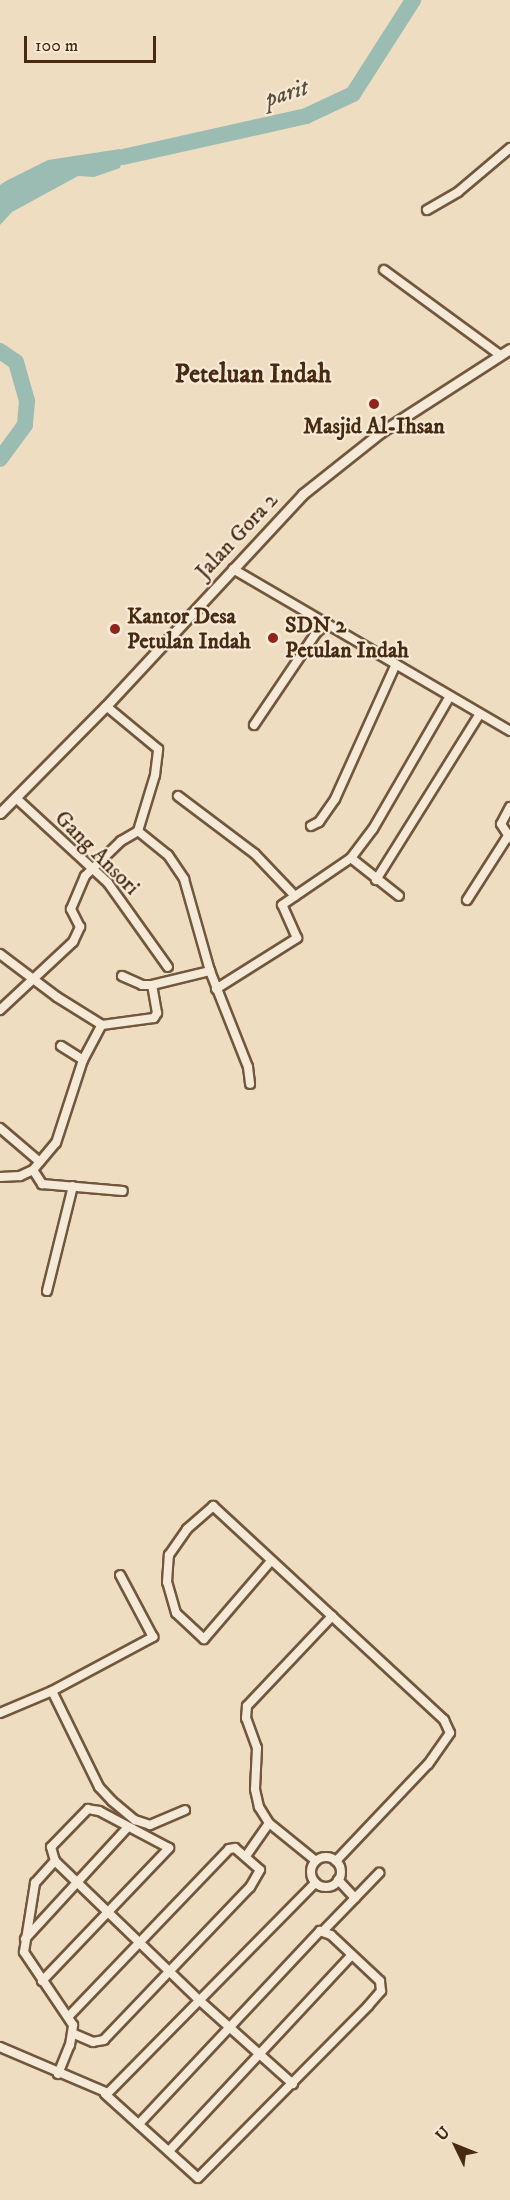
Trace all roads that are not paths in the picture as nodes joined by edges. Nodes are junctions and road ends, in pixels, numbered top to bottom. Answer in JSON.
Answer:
{"nodes":[{"id":1,"x":510,"y":148,"type":"edge"},
{"id":2,"x":427,"y":210,"type":"dead end"},
{"id":3,"x":384,"y":270,"type":"dead end"},
{"id":4,"x":510,"y":349,"type":"edge"},
{"id":5,"x":500,"y":355,"type":"junction"},
{"id":6,"x":232,"y":569,"type":"junction"},
{"id":7,"x":327,"y":623,"type":"junction"},
{"id":8,"x":396,"y":664,"type":"junction"},
{"id":9,"x":449,"y":698,"type":"junction"},
{"id":10,"x":106,"y":706,"type":"junction"},
{"id":11,"x":479,"y":715,"type":"junction"},
{"id":12,"x":254,"y":725,"type":"dead end"},
{"id":13,"x":510,"y":731,"type":"edge"},
{"id":14,"x":178,"y":796,"type":"dead end"},
{"id":15,"x":16,"y":798,"type":"junction"},
{"id":16,"x":510,"y":807,"type":"edge"},
{"id":17,"x":0,"y":813,"type":"edge"},
{"id":18,"x":311,"y":826,"type":"dead end"},
{"id":19,"x":138,"y":831,"type":"junction"},
{"id":20,"x":509,"y":837,"type":"edge"},
{"id":21,"x":351,"y":858,"type":"junction"},
{"id":22,"x":93,"y":867,"type":"junction"},
{"id":23,"x":376,"y":880,"type":"junction"},
{"id":24,"x":295,"y":896,"type":"junction"},
{"id":25,"x":399,"y":896,"type":"dead end"},
{"id":26,"x":466,"y":900,"type":"dead end"},
{"id":27,"x":0,"y":954,"type":"edge"},
{"id":28,"x":168,"y":967,"type":"dead end"},
{"id":29,"x":210,"y":971,"type":"junction"},
{"id":30,"x":122,"y":976,"type":"dead end"},
{"id":31,"x":30,"y":978,"type":"junction"},
{"id":32,"x":152,"y":985,"type":"junction"},
{"id":33,"x":216,"y":989,"type":"junction"},
{"id":34,"x":0,"y":1010,"type":"edge"},
{"id":35,"x":102,"y":1025,"type":"junction"},
{"id":36,"x":61,"y":1046,"type":"dead end"},
{"id":37,"x":83,"y":1060,"type":"junction"},
{"id":38,"x":250,"y":1084,"type":"dead end"},
{"id":39,"x":0,"y":1128,"type":"edge"},
{"id":40,"x":40,"y":1162,"type":"junction"},
{"id":41,"x":33,"y":1170,"type":"junction"},
{"id":42,"x":0,"y":1177,"type":"edge"},
{"id":43,"x":73,"y":1186,"type":"junction"},
{"id":44,"x":123,"y":1191,"type":"dead end"},
{"id":45,"x":47,"y":1291,"type":"dead end"},
{"id":46,"x":271,"y":1561,"type":"junction"},
{"id":47,"x":120,"y":1575,"type":"dead end"},
{"id":48,"x":332,"y":1616,"type":"junction"},
{"id":49,"x":52,"y":1691,"type":"junction"},
{"id":50,"x":0,"y":1713,"type":"edge"},
{"id":51,"x":185,"y":1810,"type":"dead end"},
{"id":52,"x":269,"y":1822,"type":"junction"},
{"id":53,"x":127,"y":1828,"type":"junction"},
{"id":54,"x":246,"y":1856,"type":"junction"},
{"id":55,"x":55,"y":1861,"type":"junction"},
{"id":56,"x":316,"y":1861,"type":"junction"},
{"id":57,"x":336,"y":1861,"type":"junction"},
{"id":58,"x":379,"y":1873,"type":"dead end"},
{"id":59,"x":338,"y":1880,"type":"junction"},
{"id":60,"x":77,"y":1881,"type":"junction"},
{"id":61,"x":315,"y":1883,"type":"junction"},
{"id":62,"x":355,"y":1898,"type":"junction"},
{"id":63,"x":107,"y":1912,"type":"junction"},
{"id":64,"x":324,"y":1930,"type":"junction"},
{"id":65,"x":24,"y":1941,"type":"junction"},
{"id":66,"x":140,"y":1944,"type":"junction"},
{"id":67,"x":352,"y":1955,"type":"junction"},
{"id":68,"x":168,"y":1971,"type":"junction"},
{"id":69,"x":42,"y":1981,"type":"junction"},
{"id":70,"x":199,"y":2000,"type":"junction"},
{"id":71,"x":69,"y":2016,"type":"junction"},
{"id":72,"x":230,"y":2028,"type":"junction"},
{"id":73,"x":74,"y":2034,"type":"junction"},
{"id":74,"x":0,"y":2047,"type":"edge"},
{"id":75,"x":260,"y":2055,"type":"junction"},
{"id":76,"x":58,"y":2074,"type":"junction"},
{"id":77,"x":293,"y":2084,"type":"junction"},
{"id":78,"x":105,"y":2094,"type":"junction"},
{"id":79,"x":139,"y":2124,"type":"junction"},
{"id":80,"x":169,"y":2151,"type":"junction"}],
"edges":[{"from":1,"to":2,"type":"street"},
{"from":3,"to":5,"type":"street"},
{"from":4,"to":5,"type":"street","name":"Jalan Gora 2"},
{"from":5,"to":6,"type":"street","name":"Jalan Gora 2"},
{"from":6,"to":7,"type":"street"},
{"from":6,"to":10,"type":"street","name":"Jalan Gora 2"},
{"from":7,"to":8,"type":"street"},
{"from":7,"to":12,"type":"street"},
{"from":8,"to":9,"type":"street"},
{"from":8,"to":18,"type":"street"},
{"from":9,"to":11,"type":"street"},
{"from":9,"to":21,"type":"street"},
{"from":10,"to":15,"type":"street","name":"Jalan Gora 2"},
{"from":10,"to":19,"type":"street"},
{"from":11,"to":13,"type":"street"},
{"from":11,"to":23,"type":"street"},
{"from":14,"to":24,"type":"street"},
{"from":15,"to":17,"type":"street","name":"Jalan Gora 2"},
{"from":15,"to":22,"type":"street","name":"Gang Ansori"},
{"from":16,"to":20,"type":"street"},
{"from":19,"to":22,"type":"street"},
{"from":19,"to":29,"type":"street"},
{"from":20,"to":26,"type":"street"},
{"from":21,"to":23,"type":"street"},
{"from":21,"to":24,"type":"street"},
{"from":22,"to":28,"type":"street","name":"Gang Ansori"},
{"from":22,"to":31,"type":"street"},
{"from":23,"to":25,"type":"street"},
{"from":24,"to":33,"type":"street"},
{"from":27,"to":31,"type":"street"},
{"from":29,"to":32,"type":"street"},
{"from":29,"to":33,"type":"street"},
{"from":30,"to":32,"type":"street"},
{"from":31,"to":34,"type":"street"},
{"from":31,"to":35,"type":"street"},
{"from":32,"to":35,"type":"street"},
{"from":33,"to":38,"type":"street"},
{"from":35,"to":37,"type":"street"},
{"from":36,"to":37,"type":"street"},
{"from":37,"to":40,"type":"street"},
{"from":39,"to":40,"type":"street"},
{"from":40,"to":41,"type":"street"},
{"from":41,"to":42,"type":"street"},
{"from":41,"to":43,"type":"street"},
{"from":43,"to":44,"type":"street"},
{"from":43,"to":45,"type":"street"},
{"from":46,"to":46,"type":"street"},
{"from":46,"to":48,"type":"street"},
{"from":47,"to":49,"type":"street"},
{"from":48,"to":52,"type":"street"},
{"from":48,"to":57,"type":"street"},
{"from":49,"to":50,"type":"street"},
{"from":49,"to":51,"type":"street"},
{"from":52,"to":54,"type":"street"},
{"from":52,"to":56,"type":"street"},
{"from":53,"to":55,"type":"street"},
{"from":53,"to":60,"type":"street"},
{"from":53,"to":63,"type":"street"},
{"from":54,"to":66,"type":"street"},
{"from":54,"to":68,"type":"street"},
{"from":55,"to":60,"type":"street"},
{"from":55,"to":65,"type":"street"},
{"from":56,"to":57,"type":"street"},
{"from":56,"to":61,"type":"street"},
{"from":57,"to":59,"type":"street"},
{"from":58,"to":62,"type":"street"},
{"from":59,"to":61,"type":"street"},
{"from":59,"to":62,"type":"street"},
{"from":60,"to":63,"type":"street"},
{"from":60,"to":65,"type":"street"},
{"from":61,"to":70,"type":"street"},
{"from":62,"to":64,"type":"street"},
{"from":63,"to":66,"type":"street"},
{"from":63,"to":69,"type":"street"},
{"from":64,"to":67,"type":"street"},
{"from":64,"to":72,"type":"street"},
{"from":65,"to":69,"type":"street"},
{"from":66,"to":68,"type":"street"},
{"from":66,"to":71,"type":"street"},
{"from":67,"to":75,"type":"street"},
{"from":67,"to":77,"type":"street"},
{"from":68,"to":70,"type":"street"},
{"from":68,"to":73,"type":"street"},
{"from":69,"to":71,"type":"street"},
{"from":70,"to":72,"type":"street"},
{"from":70,"to":78,"type":"street"},
{"from":71,"to":73,"type":"street"},
{"from":72,"to":75,"type":"street"},
{"from":72,"to":79,"type":"street"},
{"from":73,"to":76,"type":"street"},
{"from":74,"to":76,"type":"street"},
{"from":75,"to":77,"type":"street"},
{"from":75,"to":80,"type":"street"},
{"from":76,"to":78,"type":"street"},
{"from":77,"to":80,"type":"street"},
{"from":78,"to":79,"type":"street"},
{"from":79,"to":80,"type":"street"}]}
